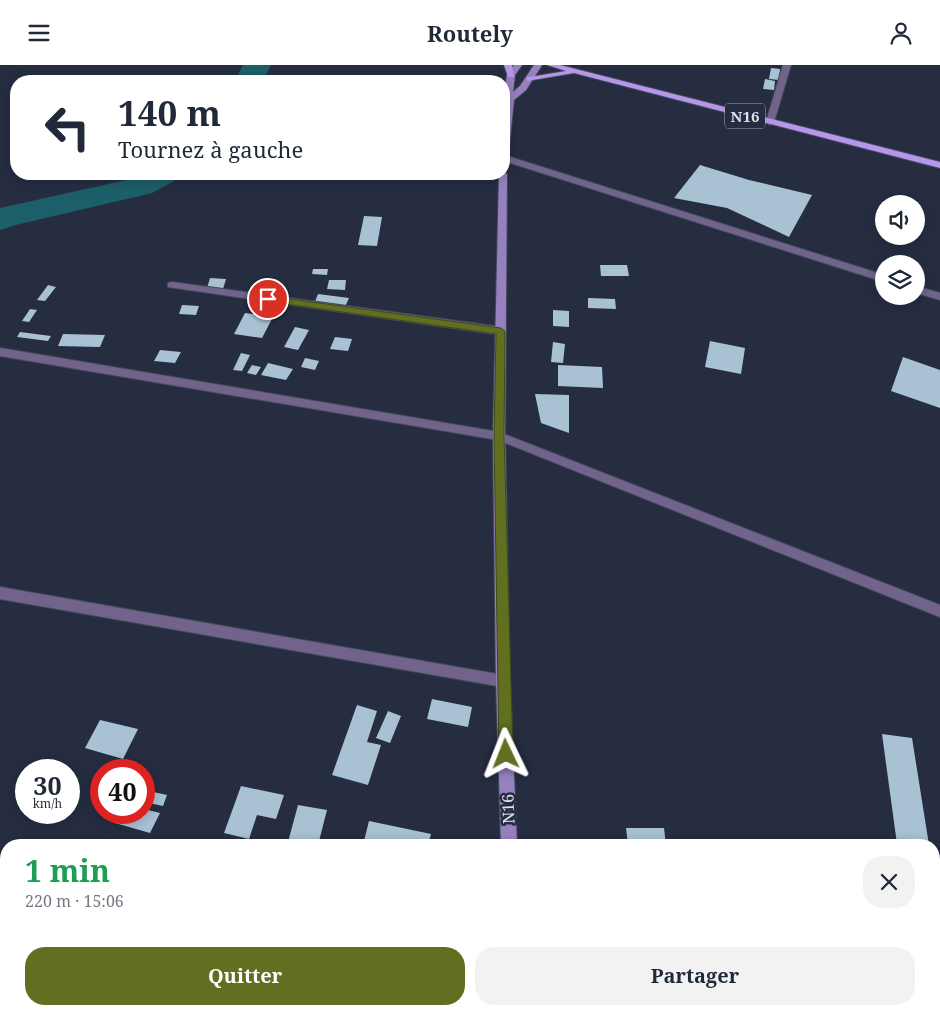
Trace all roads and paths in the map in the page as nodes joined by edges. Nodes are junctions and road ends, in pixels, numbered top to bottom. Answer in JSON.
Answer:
{"nodes":[{"id":1,"x":508,"y":65,"type":"edge"},
{"id":2,"x":518,"y":65,"type":"edge"},
{"id":3,"x":538,"y":65,"type":"edge"},
{"id":4,"x":551,"y":65,"type":"edge"},
{"id":5,"x":787,"y":65,"type":"edge"},
{"id":6,"x":575,"y":73,"type":"junction"},
{"id":7,"x":511,"y":75,"type":"junction"},
{"id":8,"x":530,"y":79,"type":"junction"},
{"id":9,"x":510,"y":99,"type":"joint"},
{"id":10,"x":770,"y":122,"type":"junction"},
{"id":11,"x":510,"y":160,"type":"edge"},
{"id":12,"x":940,"y":165,"type":"edge"},
{"id":13,"x":504,"y":180,"type":"edge"},
{"id":14,"x":875,"y":276,"type":"edge"},
{"id":15,"x":172,"y":285,"type":"dead end"},
{"id":16,"x":925,"y":292,"type":"edge"},
{"id":17,"x":940,"y":297,"type":"edge"},
{"id":18,"x":501,"y":331,"type":"junction"},
{"id":19,"x":0,"y":352,"type":"edge"},
{"id":20,"x":499,"y":436,"type":"junction"},
{"id":21,"x":0,"y":593,"type":"edge"},
{"id":22,"x":940,"y":611,"type":"edge"},
{"id":23,"x":503,"y":681,"type":"junction"},
{"id":24,"x":509,"y":839,"type":"edge"}],
"edges":[{"from":1,"to":7,"type":"main road"},
{"from":2,"to":7,"type":"street"},
{"from":3,"to":8,"type":"street"},
{"from":4,"to":6,"type":"main road","number":"N16"},
{"from":5,"to":10,"type":"street"},
{"from":6,"to":8,"type":"main road"},
{"from":6,"to":10,"type":"main road","number":"N16"},
{"from":7,"to":9,"type":"street"},
{"from":8,"to":9,"type":"street"},
{"from":10,"to":12,"type":"main road","number":"N16"},
{"from":11,"to":14,"type":"street"},
{"from":13,"to":18,"type":"street","name":"N16"},
{"from":15,"to":18,"type":"street"},
{"from":16,"to":17,"type":"street"},
{"from":18,"to":20,"type":"street","name":"N16"},
{"from":19,"to":20,"type":"street"},
{"from":20,"to":22,"type":"street"},
{"from":20,"to":23,"type":"street","name":"N16"},
{"from":21,"to":23,"type":"street"},
{"from":23,"to":24,"type":"street","name":"N16"}]}
